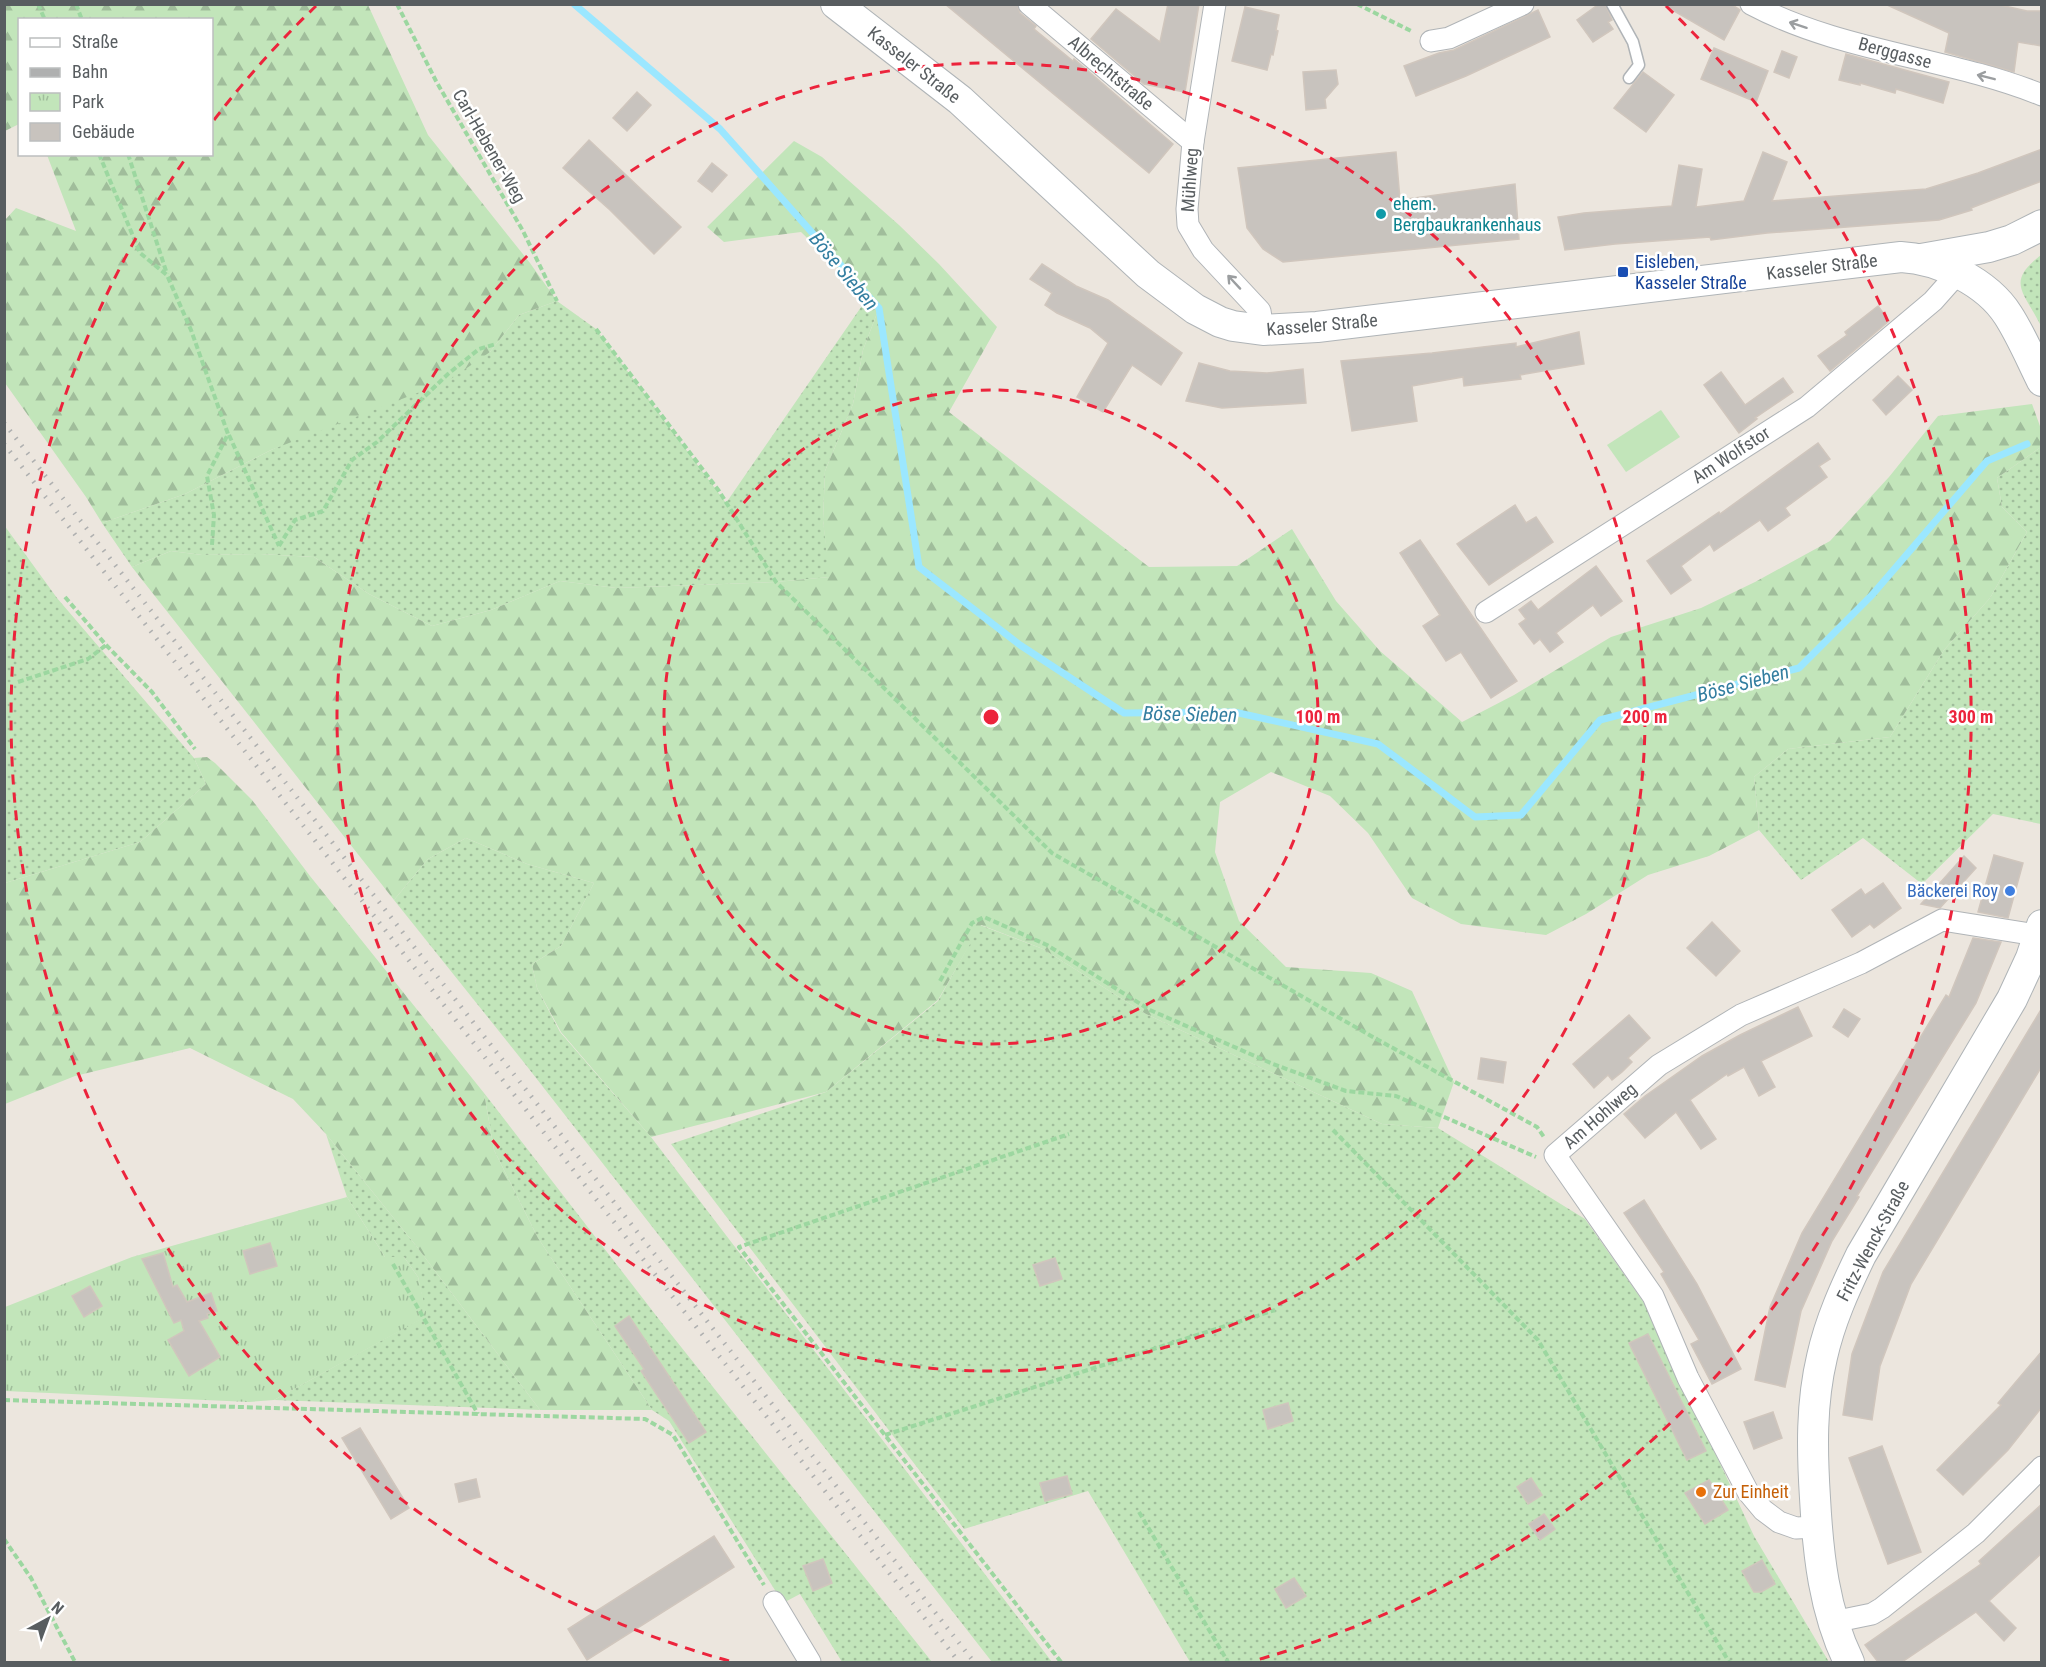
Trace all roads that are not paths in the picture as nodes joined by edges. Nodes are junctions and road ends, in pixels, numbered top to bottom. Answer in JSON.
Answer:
{"nodes":[{"id":1,"x":836,"y":4,"type":"edge"},
{"id":2,"x":1029,"y":4,"type":"edge"},
{"id":3,"x":1215,"y":4,"type":"edge"},
{"id":4,"x":1522,"y":4,"type":"edge"},
{"id":5,"x":1612,"y":4,"type":"edge"},
{"id":6,"x":1751,"y":4,"type":"edge"},
{"id":7,"x":1431,"y":40,"type":"road end"},
{"id":8,"x":1629,"y":78,"type":"dead end"},
{"id":9,"x":2042,"y":95,"type":"edge"},
{"id":10,"x":1193,"y":142,"type":"junction"},
{"id":11,"x":2042,"y":225,"type":"edge"},
{"id":12,"x":2012,"y":240,"type":"junction"},
{"id":13,"x":1921,"y":260,"type":"junction"},
{"id":14,"x":1957,"y":273,"type":"junction"},
{"id":15,"x":1984,"y":289,"type":"junction"},
{"id":16,"x":1263,"y":330,"type":"junction"},
{"id":17,"x":2042,"y":381,"type":"edge"},
{"id":18,"x":1486,"y":612,"type":"dead end"},
{"id":19,"x":2041,"y":932,"type":"edge"},
{"id":20,"x":2042,"y":1467,"type":"edge"},
{"id":21,"x":1817,"y":1527,"type":"junction"},
{"id":22,"x":774,"y":1602,"type":"road end"},
{"id":23,"x":1833,"y":1622,"type":"junction"},
{"id":24,"x":810,"y":1662,"type":"edge"},
{"id":25,"x":1849,"y":1662,"type":"edge"}],
"edges":[{"from":1,"to":16,"type":"main road","name":"Kasseler Straße"},
{"from":2,"to":10,"type":"street","name":"Albrechtstraße"},
{"from":3,"to":10,"type":"street","name":"Mühlweg"},
{"from":4,"to":7,"type":"street"},
{"from":5,"to":8,"type":"lane"},
{"from":9,"to":6,"type":"street","name":"Berggasse","one_way":true},
{"from":16,"to":10,"type":"street","name":"Mühlweg","one_way":true},
{"from":11,"to":12,"type":"main road","name":"Kasseler Straße"},
{"from":12,"to":13,"type":"main road","name":"Kasseler Straße"},
{"from":12,"to":15,"type":"main road","name":"Kasseler Straße"},
{"from":13,"to":14,"type":"main road","name":"Kasseler Straße"},
{"from":13,"to":16,"type":"main road","name":"Kasseler Straße"},
{"from":14,"to":15,"type":"main road","name":"Kasseler Straße"},
{"from":14,"to":18,"type":"street","name":"Am Wolfstor"},
{"from":15,"to":17,"type":"main road"},
{"from":19,"to":21,"type":"main road","name":"Fritz-Wenck-Straße"},
{"from":19,"to":21,"type":"street","name":"Am Hohlweg"},
{"from":20,"to":23,"type":"street"},
{"from":21,"to":23,"type":"main road","name":"Fritz-Wenck-Straße"},
{"from":22,"to":24,"type":"street"},
{"from":23,"to":25,"type":"main road","name":"Fritz-Wenck-Straße"}]}
